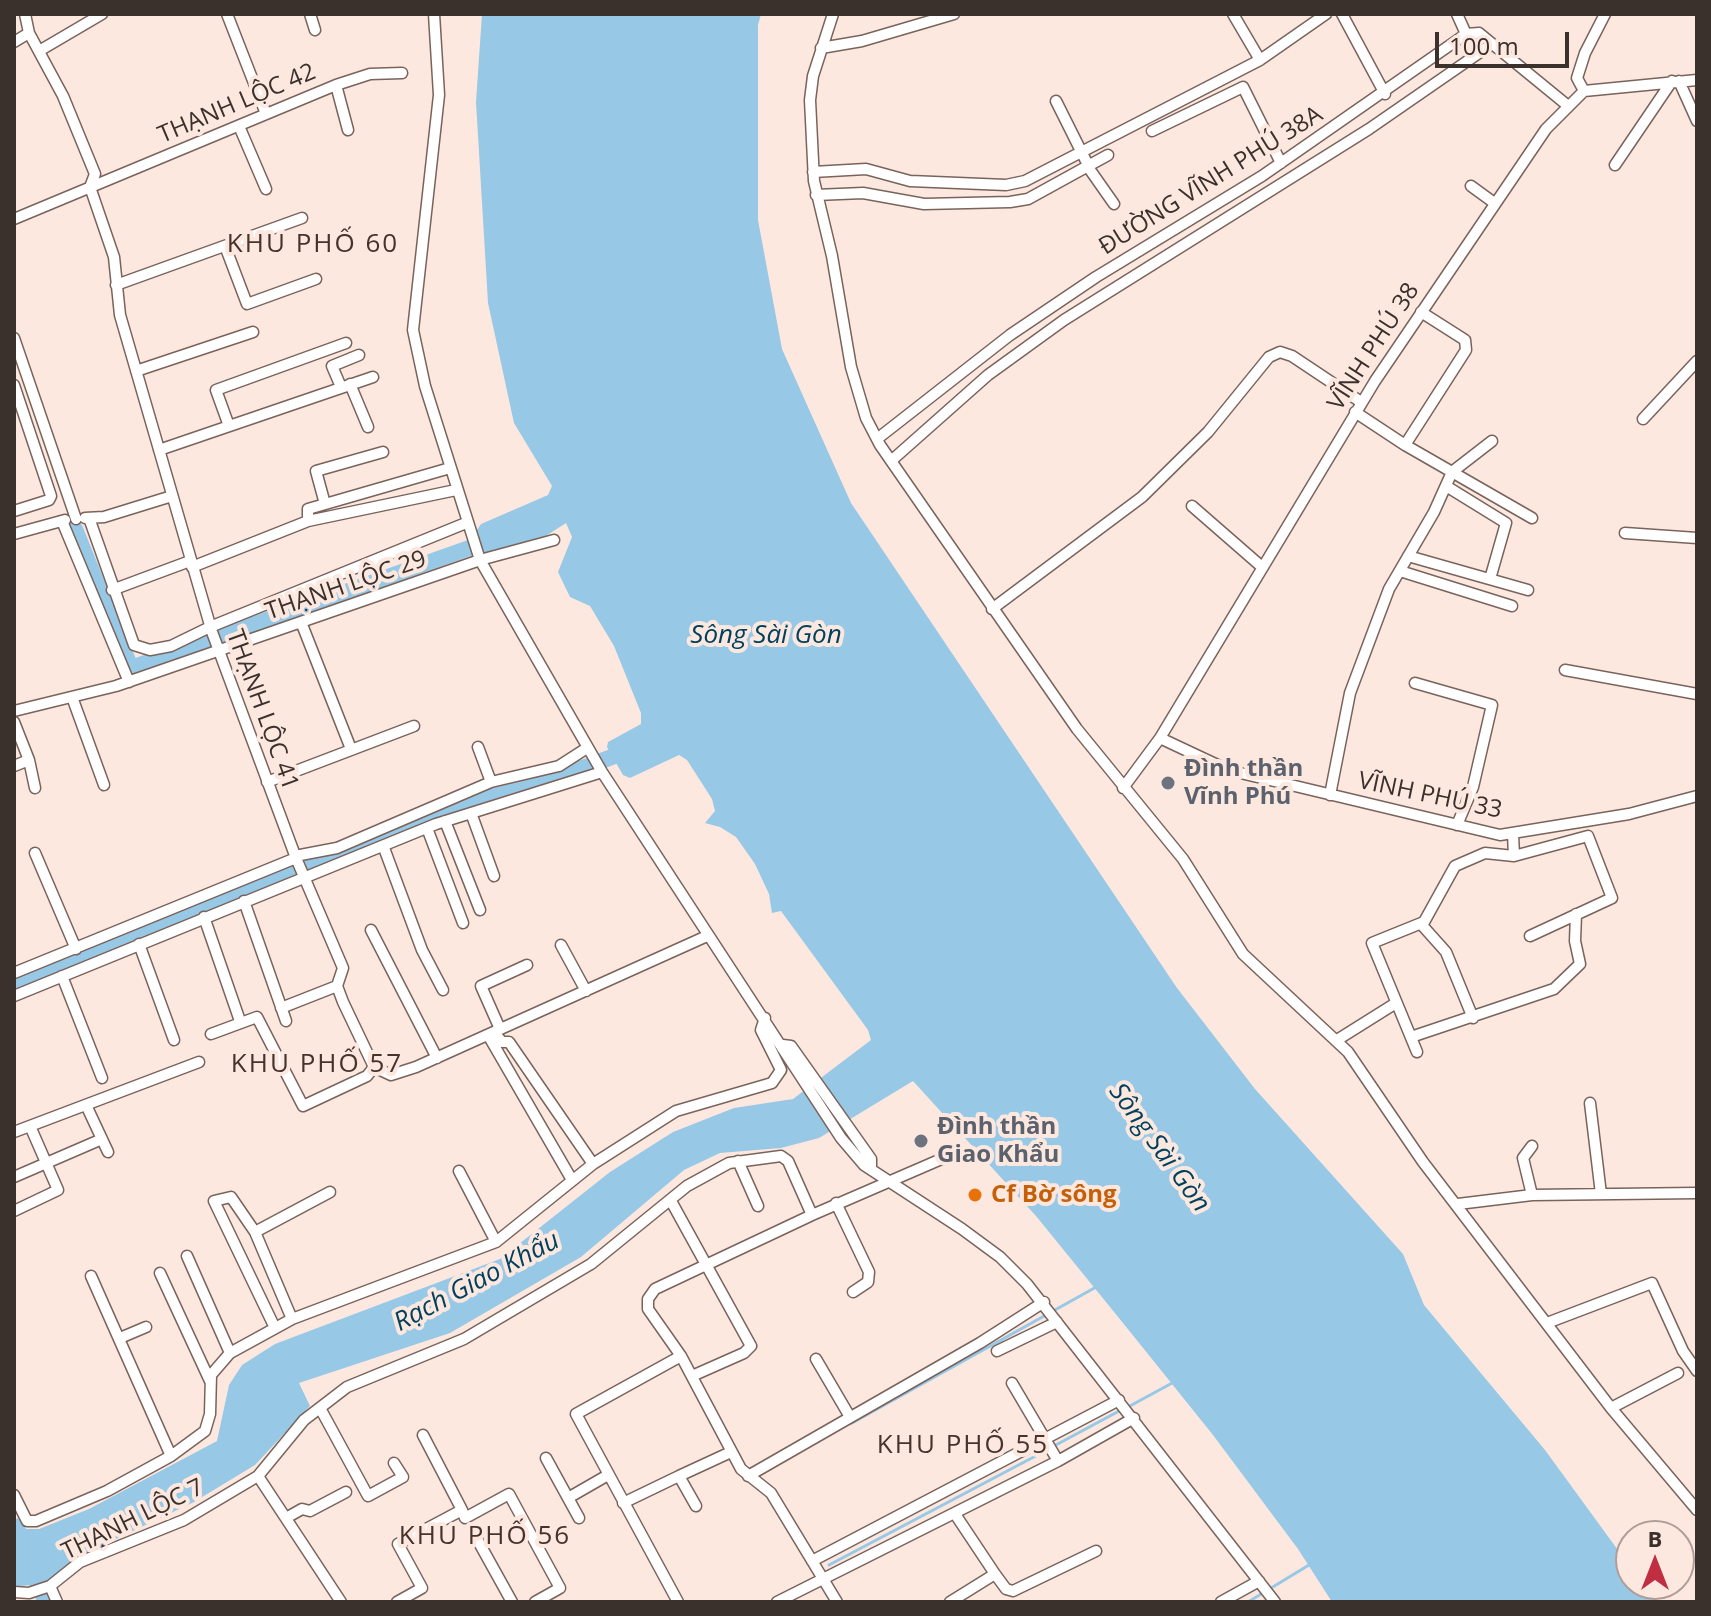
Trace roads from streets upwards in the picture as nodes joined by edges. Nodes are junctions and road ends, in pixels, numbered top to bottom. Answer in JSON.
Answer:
{"nodes":[{"id":1,"x":25,"y":14,"type":"edge"},
{"id":2,"x":102,"y":14,"type":"edge"},
{"id":3,"x":227,"y":14,"type":"edge"},
{"id":4,"x":310,"y":14,"type":"edge"},
{"id":5,"x":434,"y":14,"type":"edge"},
{"id":6,"x":833,"y":14,"type":"edge"},
{"id":7,"x":954,"y":14,"type":"edge"},
{"id":8,"x":1233,"y":14,"type":"edge"},
{"id":9,"x":1326,"y":14,"type":"edge"},
{"id":10,"x":1342,"y":14,"type":"edge"},
{"id":11,"x":1457,"y":14,"type":"edge"},
{"id":12,"x":1605,"y":14,"type":"edge"},
{"id":13,"x":315,"y":30,"type":"dead end"},
{"id":14,"x":29,"y":33,"type":"junction"},
{"id":15,"x":1466,"y":34,"type":"junction"},
{"id":16,"x":14,"y":42,"type":"edge"},
{"id":17,"x":1492,"y":44,"type":"junction"},
{"id":18,"x":821,"y":48,"type":"junction"},
{"id":19,"x":39,"y":51,"type":"junction"},
{"id":20,"x":1260,"y":60,"type":"junction"},
{"id":21,"x":402,"y":73,"type":"dead end"},
{"id":22,"x":1697,"y":80,"type":"edge"},
{"id":23,"x":1676,"y":81,"type":"junction"},
{"id":24,"x":336,"y":85,"type":"junction"},
{"id":25,"x":1584,"y":91,"type":"junction"},
{"id":26,"x":1385,"y":94,"type":"junction"},
{"id":27,"x":1056,"y":101,"type":"dead end"},
{"id":28,"x":1567,"y":105,"type":"junction"},
{"id":29,"x":266,"y":114,"type":"junction"},
{"id":30,"x":1697,"y":121,"type":"edge"},
{"id":31,"x":239,"y":126,"type":"junction"},
{"id":32,"x":348,"y":130,"type":"dead end"},
{"id":33,"x":1152,"y":131,"type":"dead end"},
{"id":34,"x":1108,"y":155,"type":"dead end"},
{"id":35,"x":1085,"y":161,"type":"junction"},
{"id":36,"x":1281,"y":163,"type":"junction"},
{"id":37,"x":1615,"y":165,"type":"dead end"},
{"id":38,"x":813,"y":172,"type":"junction"},
{"id":39,"x":1471,"y":186,"type":"dead end"},
{"id":40,"x":90,"y":187,"type":"junction"},
{"id":41,"x":266,"y":189,"type":"dead end"},
{"id":42,"x":816,"y":195,"type":"junction"},
{"id":43,"x":1493,"y":202,"type":"junction"},
{"id":44,"x":1114,"y":204,"type":"dead end"},
{"id":45,"x":302,"y":218,"type":"dead end"},
{"id":46,"x":14,"y":219,"type":"edge"},
{"id":47,"x":225,"y":246,"type":"junction"},
{"id":48,"x":316,"y":279,"type":"dead end"},
{"id":49,"x":116,"y":285,"type":"junction"},
{"id":50,"x":1421,"y":312,"type":"junction"},
{"id":51,"x":253,"y":332,"type":"dead end"},
{"id":52,"x":14,"y":338,"type":"edge"},
{"id":53,"x":346,"y":343,"type":"dead end"},
{"id":54,"x":359,"y":355,"type":"dead end"},
{"id":55,"x":1697,"y":361,"type":"edge"},
{"id":56,"x":136,"y":371,"type":"junction"},
{"id":57,"x":373,"y":377,"type":"dead end"},
{"id":58,"x":14,"y":385,"type":"edge"},
{"id":59,"x":346,"y":386,"type":"junction"},
{"id":60,"x":1358,"y":407,"type":"junction"},
{"id":61,"x":1643,"y":419,"type":"dead end"},
{"id":62,"x":229,"y":426,"type":"junction"},
{"id":63,"x":368,"y":427,"type":"dead end"},
{"id":64,"x":877,"y":439,"type":"junction"},
{"id":65,"x":1492,"y":441,"type":"dead end"},
{"id":66,"x":1405,"y":445,"type":"junction"},
{"id":67,"x":159,"y":450,"type":"junction"},
{"id":68,"x":383,"y":452,"type":"dead end"},
{"id":69,"x":891,"y":461,"type":"junction"},
{"id":70,"x":450,"y":468,"type":"junction"},
{"id":71,"x":1452,"y":472,"type":"junction"},
{"id":72,"x":1446,"y":486,"type":"junction"},
{"id":73,"x":456,"y":490,"type":"junction"},
{"id":74,"x":172,"y":496,"type":"junction"},
{"id":75,"x":325,"y":504,"type":"junction"},
{"id":76,"x":1192,"y":506,"type":"dead end"},
{"id":77,"x":14,"y":511,"type":"edge"},
{"id":78,"x":89,"y":518,"type":"junction"},
{"id":79,"x":1532,"y":518,"type":"dead end"},
{"id":80,"x":76,"y":519,"type":"junction"},
{"id":81,"x":62,"y":521,"type":"junction"},
{"id":82,"x":308,"y":521,"type":"junction"},
{"id":83,"x":467,"y":525,"type":"junction"},
{"id":84,"x":1625,"y":533,"type":"dead end"},
{"id":85,"x":14,"y":534,"type":"edge"},
{"id":86,"x":1697,"y":538,"type":"edge"},
{"id":87,"x":554,"y":540,"type":"dead end"},
{"id":88,"x":1408,"y":556,"type":"junction"},
{"id":89,"x":480,"y":560,"type":"junction"},
{"id":90,"x":191,"y":564,"type":"junction"},
{"id":91,"x":1262,"y":567,"type":"junction"},
{"id":92,"x":1400,"y":571,"type":"junction"},
{"id":93,"x":1490,"y":579,"type":"junction"},
{"id":94,"x":112,"y":590,"type":"junction"},
{"id":95,"x":1528,"y":590,"type":"dead end"},
{"id":96,"x":1512,"y":606,"type":"dead end"},
{"id":97,"x":992,"y":609,"type":"junction"},
{"id":98,"x":301,"y":622,"type":"junction"},
{"id":99,"x":211,"y":629,"type":"junction"},
{"id":100,"x":218,"y":651,"type":"junction"},
{"id":101,"x":1565,"y":670,"type":"dead end"},
{"id":102,"x":129,"y":682,"type":"junction"},
{"id":103,"x":1415,"y":683,"type":"dead end"},
{"id":104,"x":1697,"y":694,"type":"edge"},
{"id":105,"x":72,"y":697,"type":"junction"},
{"id":106,"x":14,"y":711,"type":"edge"},
{"id":107,"x":14,"y":722,"type":"edge"},
{"id":108,"x":414,"y":726,"type":"dead end"},
{"id":109,"x":1160,"y":738,"type":"junction"},
{"id":110,"x":478,"y":747,"type":"dead end"},
{"id":111,"x":351,"y":749,"type":"junction"},
{"id":112,"x":588,"y":750,"type":"junction"},
{"id":113,"x":29,"y":760,"type":"junction"},
{"id":114,"x":14,"y":766,"type":"edge"},
{"id":115,"x":602,"y":772,"type":"junction"},
{"id":116,"x":267,"y":782,"type":"junction"},
{"id":117,"x":491,"y":782,"type":"junction"},
{"id":118,"x":104,"y":785,"type":"dead end"},
{"id":119,"x":35,"y":788,"type":"dead end"},
{"id":120,"x":1123,"y":788,"type":"junction"},
{"id":121,"x":1330,"y":795,"type":"junction"},
{"id":122,"x":1697,"y":796,"type":"edge"},
{"id":123,"x":471,"y":813,"type":"junction"},
{"id":124,"x":445,"y":821,"type":"junction"},
{"id":125,"x":1457,"y":825,"type":"junction"},
{"id":126,"x":427,"y":828,"type":"junction"},
{"id":127,"x":1514,"y":837,"type":"junction"},
{"id":128,"x":384,"y":848,"type":"junction"},
{"id":129,"x":35,"y":853,"type":"dead end"},
{"id":130,"x":1515,"y":855,"type":"junction"},
{"id":131,"x":295,"y":857,"type":"junction"},
{"id":132,"x":494,"y":876,"type":"dead end"},
{"id":133,"x":304,"y":878,"type":"junction"},
{"id":134,"x":244,"y":901,"type":"junction"},
{"id":135,"x":480,"y":910,"type":"dead end"},
{"id":136,"x":1576,"y":914,"type":"junction"},
{"id":137,"x":204,"y":917,"type":"junction"},
{"id":138,"x":463,"y":923,"type":"dead end"},
{"id":139,"x":1421,"y":924,"type":"junction"},
{"id":140,"x":371,"y":930,"type":"dead end"},
{"id":141,"x":707,"y":936,"type":"junction"},
{"id":142,"x":1530,"y":936,"type":"dead end"},
{"id":143,"x":139,"y":944,"type":"junction"},
{"id":144,"x":561,"y":945,"type":"dead end"},
{"id":145,"x":76,"y":949,"type":"junction"},
{"id":146,"x":527,"y":965,"type":"dead end"},
{"id":147,"x":14,"y":973,"type":"edge"},
{"id":148,"x":62,"y":976,"type":"junction"},
{"id":149,"x":337,"y":986,"type":"junction"},
{"id":150,"x":443,"y":990,"type":"dead end"},
{"id":151,"x":586,"y":991,"type":"junction"},
{"id":152,"x":14,"y":996,"type":"edge"},
{"id":153,"x":1396,"y":1003,"type":"junction"},
{"id":154,"x":281,"y":1008,"type":"junction"},
{"id":155,"x":765,"y":1018,"type":"junction"},
{"id":156,"x":1473,"y":1018,"type":"junction"},
{"id":157,"x":240,"y":1021,"type":"junction"},
{"id":158,"x":286,"y":1021,"type":"dead end"},
{"id":159,"x":494,"y":1032,"type":"junction"},
{"id":160,"x":211,"y":1034,"type":"dead end"},
{"id":161,"x":1411,"y":1037,"type":"junction"},
{"id":162,"x":174,"y":1040,"type":"dead end"},
{"id":163,"x":1337,"y":1040,"type":"junction"},
{"id":164,"x":1417,"y":1052,"type":"dead end"},
{"id":165,"x":437,"y":1058,"type":"junction"},
{"id":166,"x":199,"y":1062,"type":"dead end"},
{"id":167,"x":374,"y":1067,"type":"junction"},
{"id":168,"x":102,"y":1078,"type":"dead end"},
{"id":169,"x":1590,"y":1103,"type":"dead end"},
{"id":170,"x":86,"y":1105,"type":"junction"},
{"id":171,"x":30,"y":1126,"type":"junction"},
{"id":172,"x":14,"y":1132,"type":"edge"},
{"id":173,"x":102,"y":1139,"type":"junction"},
{"id":174,"x":1532,"y":1146,"type":"dead end"},
{"id":175,"x":108,"y":1152,"type":"dead end"},
{"id":176,"x":953,"y":1154,"type":"dead end"},
{"id":177,"x":738,"y":1161,"type":"junction"},
{"id":178,"x":593,"y":1164,"type":"junction"},
{"id":179,"x":47,"y":1165,"type":"junction"},
{"id":180,"x":459,"y":1171,"type":"dead end"},
{"id":181,"x":14,"y":1177,"type":"edge"},
{"id":182,"x":572,"y":1180,"type":"junction"},
{"id":183,"x":886,"y":1180,"type":"junction"},
{"id":184,"x":330,"y":1192,"type":"dead end"},
{"id":185,"x":1697,"y":1193,"type":"edge"},
{"id":186,"x":1601,"y":1194,"type":"junction"},
{"id":187,"x":1532,"y":1195,"type":"junction"},
{"id":188,"x":671,"y":1201,"type":"junction"},
{"id":189,"x":836,"y":1203,"type":"junction"},
{"id":190,"x":758,"y":1206,"type":"dead end"},
{"id":191,"x":1460,"y":1208,"type":"junction"},
{"id":192,"x":14,"y":1211,"type":"edge"},
{"id":193,"x":812,"y":1215,"type":"junction"},
{"id":194,"x":255,"y":1232,"type":"junction"},
{"id":195,"x":496,"y":1242,"type":"junction"},
{"id":196,"x":187,"y":1256,"type":"dead end"},
{"id":197,"x":707,"y":1267,"type":"junction"},
{"id":198,"x":160,"y":1273,"type":"dead end"},
{"id":199,"x":91,"y":1276,"type":"dead end"},
{"id":200,"x":853,"y":1292,"type":"dead end"},
{"id":201,"x":1045,"y":1305,"type":"junction"},
{"id":202,"x":292,"y":1319,"type":"junction"},
{"id":203,"x":1056,"y":1320,"type":"junction"},
{"id":204,"x":1547,"y":1323,"type":"junction"},
{"id":205,"x":146,"y":1327,"type":"dead end"},
{"id":206,"x":275,"y":1328,"type":"junction"},
{"id":207,"x":120,"y":1338,"type":"junction"},
{"id":208,"x":997,"y":1351,"type":"dead end"},
{"id":209,"x":230,"y":1353,"type":"junction"},
{"id":210,"x":681,"y":1356,"type":"junction"},
{"id":211,"x":816,"y":1359,"type":"dead end"},
{"id":212,"x":1695,"y":1367,"type":"edge"},
{"id":213,"x":1678,"y":1373,"type":"dead end"},
{"id":214,"x":692,"y":1376,"type":"junction"},
{"id":215,"x":210,"y":1382,"type":"junction"},
{"id":216,"x":1012,"y":1383,"type":"dead end"},
{"id":217,"x":1120,"y":1401,"type":"junction"},
{"id":218,"x":320,"y":1408,"type":"junction"},
{"id":219,"x":1611,"y":1408,"type":"junction"},
{"id":220,"x":1132,"y":1415,"type":"junction"},
{"id":221,"x":850,"y":1417,"type":"junction"},
{"id":222,"x":423,"y":1435,"type":"dead end"},
{"id":223,"x":1046,"y":1441,"type":"junction"},
{"id":224,"x":731,"y":1452,"type":"junction"},
{"id":225,"x":171,"y":1456,"type":"junction"},
{"id":226,"x":1056,"y":1457,"type":"junction"},
{"id":227,"x":546,"y":1458,"type":"dead end"},
{"id":228,"x":394,"y":1463,"type":"dead end"},
{"id":229,"x":608,"y":1475,"type":"junction"},
{"id":230,"x":258,"y":1476,"type":"junction"},
{"id":231,"x":679,"y":1476,"type":"junction"},
{"id":232,"x":748,"y":1476,"type":"junction"},
{"id":233,"x":346,"y":1492,"type":"dead end"},
{"id":234,"x":14,"y":1495,"type":"edge"},
{"id":235,"x":568,"y":1498,"type":"junction"},
{"id":236,"x":623,"y":1503,"type":"junction"},
{"id":237,"x":696,"y":1506,"type":"dead end"},
{"id":238,"x":1696,"y":1508,"type":"edge"},
{"id":239,"x":462,"y":1510,"type":"junction"},
{"id":240,"x":955,"y":1514,"type":"junction"},
{"id":241,"x":292,"y":1515,"type":"junction"},
{"id":242,"x":579,"y":1518,"type":"dead end"},
{"id":243,"x":477,"y":1539,"type":"dead end"},
{"id":244,"x":1096,"y":1551,"type":"dead end"},
{"id":245,"x":812,"y":1561,"type":"junction"},
{"id":246,"x":995,"y":1574,"type":"junction"},
{"id":247,"x":821,"y":1578,"type":"junction"},
{"id":248,"x":50,"y":1586,"type":"junction"},
{"id":249,"x":14,"y":1592,"type":"edge"},
{"id":250,"x":1266,"y":1594,"type":"edge"},
{"id":251,"x":31,"y":1598,"type":"edge"},
{"id":252,"x":57,"y":1602,"type":"edge"},
{"id":253,"x":341,"y":1602,"type":"edge"},
{"id":254,"x":397,"y":1602,"type":"edge"},
{"id":255,"x":512,"y":1602,"type":"edge"},
{"id":256,"x":535,"y":1602,"type":"edge"},
{"id":257,"x":678,"y":1602,"type":"edge"},
{"id":258,"x":777,"y":1602,"type":"edge"},
{"id":259,"x":837,"y":1602,"type":"edge"},
{"id":260,"x":950,"y":1602,"type":"edge"},
{"id":261,"x":1221,"y":1602,"type":"edge"}],
"edges":[{"from":1,"to":14,"type":"street","name":"THẠNH LỘC 41"},
{"from":2,"to":19,"type":"street"},
{"from":3,"to":29,"type":"street"},
{"from":4,"to":13,"type":"street"},
{"from":5,"to":70,"type":"street"},
{"from":6,"to":18,"type":"street"},
{"from":7,"to":18,"type":"street"},
{"from":8,"to":20,"type":"street"},
{"from":9,"to":20,"type":"street"},
{"from":10,"to":26,"type":"street"},
{"from":11,"to":15,"type":"street"},
{"from":12,"to":25,"type":"street"},
{"from":14,"to":16,"type":"street"},
{"from":14,"to":19,"type":"street","name":"THẠNH LỘC 41"},
{"from":15,"to":17,"type":"street"},
{"from":15,"to":26,"type":"street","name":"ĐƯỜNG VĨNH PHÚ 38A"},
{"from":17,"to":28,"type":"street"},
{"from":17,"to":69,"type":"street"},
{"from":18,"to":38,"type":"street"},
{"from":19,"to":40,"type":"street","name":"THẠNH LỘC 41"},
{"from":20,"to":35,"type":"street"},
{"from":21,"to":24,"type":"street","name":"THẠNH LỘC 42"},
{"from":22,"to":23,"type":"street"},
{"from":23,"to":25,"type":"street"},
{"from":23,"to":30,"type":"street"},
{"from":23,"to":37,"type":"street"},
{"from":24,"to":29,"type":"street","name":"THẠNH LỘC 42"},
{"from":24,"to":32,"type":"street"},
{"from":25,"to":28,"type":"street","name":"VĨNH PHÚ 38"},
{"from":26,"to":36,"type":"street","name":"ĐƯỜNG VĨNH PHÚ 38A"},
{"from":27,"to":35,"type":"street"},
{"from":28,"to":43,"type":"street","name":"VĨNH PHÚ 38"},
{"from":29,"to":31,"type":"street","name":"THẠNH LỘC 42"},
{"from":31,"to":40,"type":"street","name":"THẠNH LỘC 42"},
{"from":31,"to":41,"type":"street"},
{"from":33,"to":36,"type":"street"},
{"from":34,"to":35,"type":"street"},
{"from":35,"to":38,"type":"street"},
{"from":35,"to":42,"type":"street"},
{"from":35,"to":44,"type":"street"},
{"from":36,"to":64,"type":"street","name":"ĐƯỜNG VĨNH PHÚ 38A"},
{"from":38,"to":42,"type":"street"},
{"from":39,"to":43,"type":"street"},
{"from":40,"to":46,"type":"street","name":"THẠNH LỘC 42"},
{"from":40,"to":49,"type":"street","name":"THẠNH LỘC 41"},
{"from":42,"to":64,"type":"street"},
{"from":43,"to":50,"type":"street","name":"VĨNH PHÚ 38"},
{"from":45,"to":47,"type":"street"},
{"from":47,"to":48,"type":"street"},
{"from":47,"to":49,"type":"street"},
{"from":49,"to":56,"type":"street","name":"THẠNH LỘC 41"},
{"from":50,"to":60,"type":"street","name":"VĨNH PHÚ 38"},
{"from":50,"to":66,"type":"street"},
{"from":51,"to":56,"type":"street"},
{"from":52,"to":80,"type":"street"},
{"from":53,"to":62,"type":"street"},
{"from":54,"to":59,"type":"street"},
{"from":55,"to":61,"type":"street"},
{"from":56,"to":67,"type":"street","name":"THẠNH LỘC 41"},
{"from":57,"to":59,"type":"street"},
{"from":58,"to":77,"type":"street"},
{"from":59,"to":62,"type":"street"},
{"from":59,"to":63,"type":"street"},
{"from":60,"to":66,"type":"street"},
{"from":60,"to":91,"type":"street","name":"VĨNH PHÚ 38"},
{"from":60,"to":97,"type":"street"},
{"from":62,"to":67,"type":"street"},
{"from":64,"to":69,"type":"street"},
{"from":65,"to":71,"type":"street"},
{"from":66,"to":71,"type":"street"},
{"from":67,"to":74,"type":"street","name":"THẠNH LỘC 41"},
{"from":68,"to":75,"type":"street"},
{"from":69,"to":97,"type":"street"},
{"from":70,"to":73,"type":"street"},
{"from":70,"to":75,"type":"street"},
{"from":71,"to":72,"type":"street"},
{"from":71,"to":79,"type":"street"},
{"from":72,"to":88,"type":"street"},
{"from":72,"to":93,"type":"street"},
{"from":73,"to":82,"type":"street"},
{"from":73,"to":83,"type":"street"},
{"from":74,"to":78,"type":"street"},
{"from":74,"to":90,"type":"street","name":"THẠNH LỘC 41"},
{"from":75,"to":82,"type":"street"},
{"from":76,"to":91,"type":"street"},
{"from":78,"to":80,"type":"street"},
{"from":78,"to":94,"type":"street"},
{"from":80,"to":81,"type":"street"},
{"from":81,"to":85,"type":"street"},
{"from":81,"to":102,"type":"street"},
{"from":82,"to":90,"type":"street"},
{"from":83,"to":89,"type":"street"},
{"from":83,"to":99,"type":"street"},
{"from":84,"to":86,"type":"street"},
{"from":87,"to":89,"type":"street","name":"THẠNH LỘC 29"},
{"from":88,"to":92,"type":"street"},
{"from":88,"to":93,"type":"street"},
{"from":89,"to":98,"type":"street","name":"THẠNH LỘC 29"},
{"from":89,"to":112,"type":"street"},
{"from":90,"to":94,"type":"street"},
{"from":90,"to":99,"type":"street","name":"THẠNH LỘC 41"},
{"from":91,"to":109,"type":"street","name":"VĨNH PHÚ 38"},
{"from":92,"to":96,"type":"street"},
{"from":92,"to":121,"type":"street"},
{"from":93,"to":95,"type":"street"},
{"from":94,"to":99,"type":"street"},
{"from":97,"to":120,"type":"street"},
{"from":98,"to":100,"type":"street","name":"THẠNH LỘC 29"},
{"from":98,"to":111,"type":"street"},
{"from":99,"to":100,"type":"street","name":"THẠNH LỘC 41"},
{"from":100,"to":102,"type":"street","name":"THẠNH LỘC 29"},
{"from":100,"to":116,"type":"street","name":"THẠNH LỘC 41"},
{"from":101,"to":104,"type":"street"},
{"from":102,"to":105,"type":"street","name":"THẠNH LỘC 29"},
{"from":103,"to":125,"type":"street"},
{"from":105,"to":106,"type":"street","name":"THẠNH LỘC 29"},
{"from":105,"to":118,"type":"street"},
{"from":107,"to":113,"type":"street"},
{"from":108,"to":111,"type":"street"},
{"from":109,"to":120,"type":"street","name":"VĨNH PHÚ 38"},
{"from":109,"to":121,"type":"street","name":"VĨNH PHÚ 33"},
{"from":110,"to":117,"type":"street"},
{"from":111,"to":116,"type":"street"},
{"from":112,"to":115,"type":"street"},
{"from":112,"to":117,"type":"street"},
{"from":113,"to":114,"type":"street"},
{"from":113,"to":119,"type":"street"},
{"from":115,"to":123,"type":"street"},
{"from":115,"to":141,"type":"street"},
{"from":116,"to":131,"type":"street","name":"THẠNH LỘC 41"},
{"from":117,"to":131,"type":"street"},
{"from":120,"to":163,"type":"street"},
{"from":121,"to":125,"type":"street","name":"VĨNH PHÚ 33"},
{"from":122,"to":127,"type":"street","name":"VĨNH PHÚ 33"},
{"from":123,"to":124,"type":"street"},
{"from":123,"to":132,"type":"street"},
{"from":124,"to":126,"type":"street"},
{"from":124,"to":135,"type":"street"},
{"from":125,"to":127,"type":"street","name":"VĨNH PHÚ 33"},
{"from":126,"to":128,"type":"street"},
{"from":126,"to":138,"type":"street"},
{"from":127,"to":130,"type":"street"},
{"from":128,"to":133,"type":"street"},
{"from":128,"to":150,"type":"street"},
{"from":129,"to":145,"type":"street"},
{"from":130,"to":136,"type":"street"},
{"from":130,"to":139,"type":"street"},
{"from":131,"to":133,"type":"street","name":"THẠNH LỘC 41"},
{"from":131,"to":145,"type":"street"},
{"from":133,"to":134,"type":"street"},
{"from":133,"to":149,"type":"street","name":"THẠNH LỘC 41"},
{"from":134,"to":137,"type":"street"},
{"from":134,"to":154,"type":"street"},
{"from":136,"to":142,"type":"street"},
{"from":136,"to":156,"type":"street"},
{"from":137,"to":143,"type":"street"},
{"from":137,"to":157,"type":"street"},
{"from":139,"to":153,"type":"street"},
{"from":139,"to":156,"type":"street"},
{"from":140,"to":165,"type":"street"},
{"from":141,"to":151,"type":"street"},
{"from":141,"to":155,"type":"street"},
{"from":143,"to":148,"type":"street"},
{"from":143,"to":162,"type":"street"},
{"from":144,"to":151,"type":"street"},
{"from":145,"to":147,"type":"street"},
{"from":146,"to":159,"type":"street"},
{"from":148,"to":152,"type":"street"},
{"from":148,"to":168,"type":"street"},
{"from":149,"to":154,"type":"street"},
{"from":149,"to":167,"type":"street","name":"THẠNH LỘC 41"},
{"from":151,"to":159,"type":"street"},
{"from":153,"to":161,"type":"street"},
{"from":153,"to":163,"type":"street"},
{"from":154,"to":158,"type":"street"},
{"from":155,"to":178,"type":"street"},
{"from":155,"to":183,"type":"street"},
{"from":156,"to":161,"type":"street"},
{"from":157,"to":160,"type":"street"},
{"from":157,"to":167,"type":"street"},
{"from":159,"to":165,"type":"street"},
{"from":159,"to":178,"type":"street"},
{"from":159,"to":182,"type":"street"},
{"from":161,"to":164,"type":"street"},
{"from":163,"to":191,"type":"street"},
{"from":165,"to":167,"type":"street"},
{"from":166,"to":170,"type":"street"},
{"from":169,"to":186,"type":"street"},
{"from":170,"to":171,"type":"street"},
{"from":170,"to":173,"type":"street"},
{"from":171,"to":172,"type":"street"},
{"from":171,"to":179,"type":"street"},
{"from":173,"to":175,"type":"street"},
{"from":173,"to":179,"type":"street"},
{"from":174,"to":187,"type":"street"},
{"from":176,"to":183,"type":"street"},
{"from":177,"to":188,"type":"street","name":"THẠNH LỘC 7"},
{"from":177,"to":190,"type":"street"},
{"from":177,"to":193,"type":"street","name":"THẠNH LỘC 7"},
{"from":178,"to":182,"type":"street"},
{"from":179,"to":181,"type":"street"},
{"from":179,"to":192,"type":"street"},
{"from":180,"to":195,"type":"street"},
{"from":182,"to":195,"type":"street"},
{"from":183,"to":189,"type":"street"},
{"from":183,"to":201,"type":"street"},
{"from":184,"to":194,"type":"street"},
{"from":185,"to":186,"type":"street"},
{"from":186,"to":187,"type":"street"},
{"from":187,"to":191,"type":"street"},
{"from":188,"to":197,"type":"street"},
{"from":188,"to":218,"type":"street","name":"THẠNH LỘC 7"},
{"from":189,"to":193,"type":"street"},
{"from":189,"to":200,"type":"street"},
{"from":191,"to":204,"type":"street"},
{"from":193,"to":197,"type":"street"},
{"from":194,"to":202,"type":"street"},
{"from":194,"to":206,"type":"street"},
{"from":195,"to":202,"type":"street"},
{"from":196,"to":209,"type":"street"},
{"from":197,"to":210,"type":"street"},
{"from":197,"to":214,"type":"street"},
{"from":198,"to":215,"type":"street"},
{"from":199,"to":207,"type":"street"},
{"from":201,"to":203,"type":"street"},
{"from":201,"to":221,"type":"street"},
{"from":202,"to":206,"type":"street"},
{"from":203,"to":208,"type":"street"},
{"from":203,"to":217,"type":"street"},
{"from":204,"to":212,"type":"street"},
{"from":204,"to":219,"type":"street"},
{"from":205,"to":207,"type":"street"},
{"from":206,"to":209,"type":"street"},
{"from":207,"to":225,"type":"street"},
{"from":209,"to":215,"type":"street"},
{"from":210,"to":214,"type":"street"},
{"from":210,"to":229,"type":"street"},
{"from":211,"to":221,"type":"street"},
{"from":213,"to":219,"type":"street"},
{"from":214,"to":224,"type":"street"},
{"from":215,"to":225,"type":"street"},
{"from":216,"to":223,"type":"street"},
{"from":217,"to":220,"type":"street"},
{"from":217,"to":223,"type":"street"},
{"from":218,"to":228,"type":"street"},
{"from":218,"to":230,"type":"street","name":"THẠNH LỘC 7"},
{"from":219,"to":238,"type":"street"},
{"from":220,"to":226,"type":"street"},
{"from":220,"to":250,"type":"street"},
{"from":221,"to":232,"type":"street"},
{"from":222,"to":239,"type":"street"},
{"from":223,"to":226,"type":"street"},
{"from":223,"to":245,"type":"street"},
{"from":224,"to":231,"type":"street"},
{"from":224,"to":232,"type":"street"},
{"from":225,"to":234,"type":"street"},
{"from":226,"to":240,"type":"street"},
{"from":227,"to":235,"type":"street"},
{"from":229,"to":235,"type":"street"},
{"from":229,"to":236,"type":"street"},
{"from":230,"to":241,"type":"street"},
{"from":230,"to":248,"type":"street","name":"THẠNH LỘC 7"},
{"from":231,"to":236,"type":"street"},
{"from":231,"to":237,"type":"street"},
{"from":232,"to":245,"type":"street"},
{"from":233,"to":241,"type":"street"},
{"from":235,"to":242,"type":"street"},
{"from":236,"to":257,"type":"street"},
{"from":239,"to":254,"type":"street"},
{"from":239,"to":256,"type":"street"},
{"from":240,"to":246,"type":"street"},
{"from":240,"to":247,"type":"street"},
{"from":241,"to":253,"type":"street"},
{"from":243,"to":255,"type":"street"},
{"from":244,"to":246,"type":"street"},
{"from":245,"to":247,"type":"street"},
{"from":246,"to":260,"type":"street"},
{"from":247,"to":258,"type":"street"},
{"from":247,"to":259,"type":"street"},
{"from":248,"to":251,"type":"street","name":"THẠNH LỘC 7"},
{"from":248,"to":252,"type":"street"},
{"from":249,"to":251,"type":"street"},
{"from":250,"to":261,"type":"street"}]}
